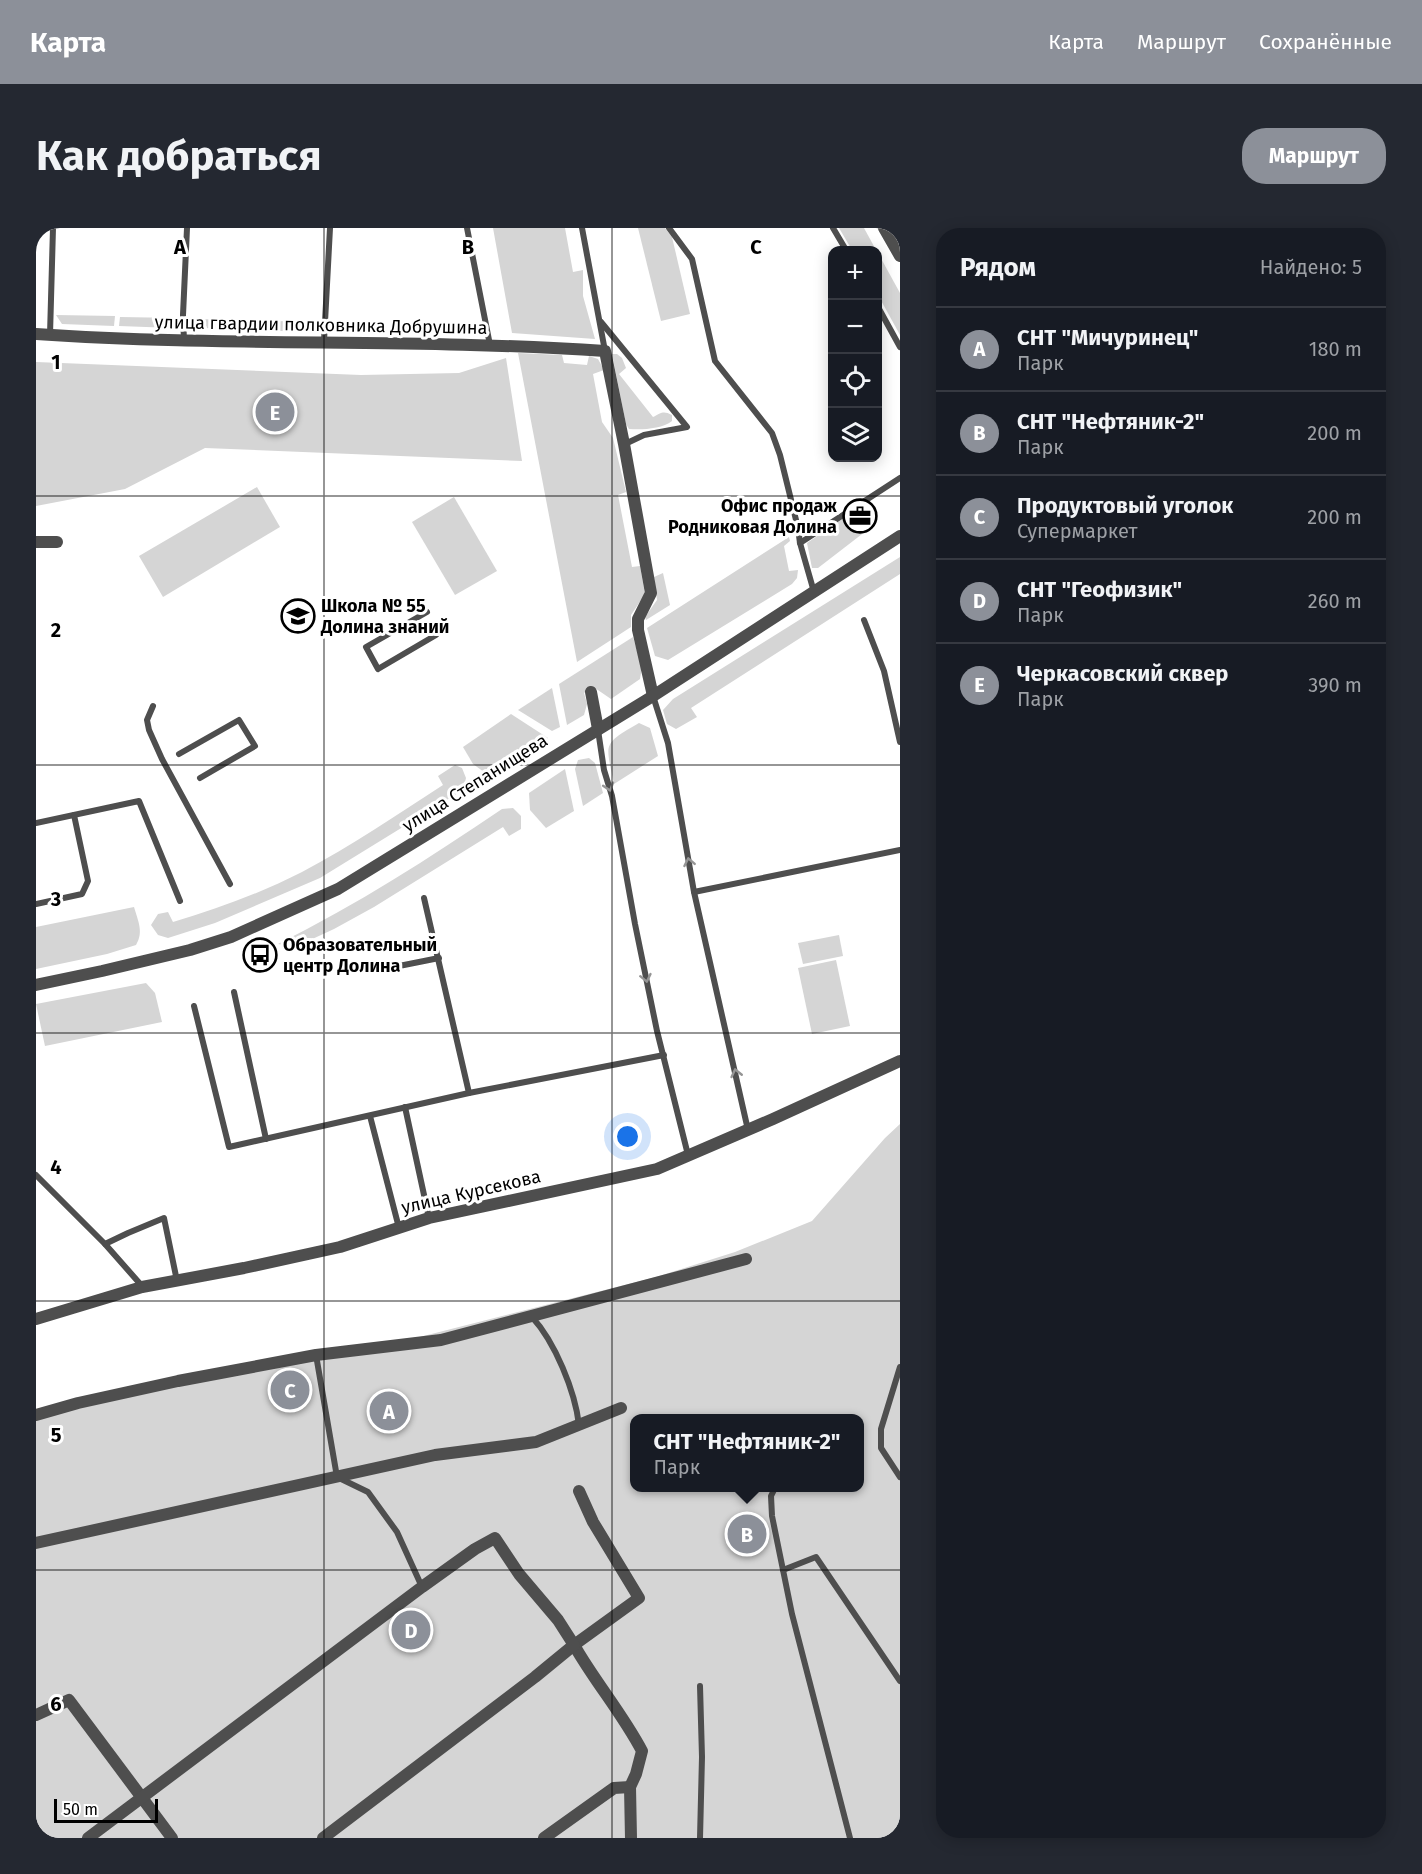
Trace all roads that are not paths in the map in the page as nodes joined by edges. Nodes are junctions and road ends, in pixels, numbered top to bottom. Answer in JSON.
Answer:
{"nodes":[{"id":1,"x":53,"y":228,"type":"edge"},
{"id":2,"x":187,"y":228,"type":"edge"},
{"id":3,"x":330,"y":228,"type":"edge"},
{"id":4,"x":467,"y":228,"type":"edge"},
{"id":5,"x":582,"y":228,"type":"edge"},
{"id":6,"x":669,"y":228,"type":"edge"},
{"id":7,"x":833,"y":228,"type":"edge"},
{"id":8,"x":884,"y":228,"type":"edge"},
{"id":9,"x":844,"y":246,"type":"edge"},
{"id":10,"x":900,"y":256,"type":"edge"},
{"id":11,"x":882,"y":314,"type":"edge"},
{"id":12,"x":601,"y":322,"type":"junction"},
{"id":13,"x":36,"y":334,"type":"edge"},
{"id":14,"x":50,"y":335,"type":"junction"},
{"id":15,"x":184,"y":341,"type":"junction"},
{"id":16,"x":324,"y":341,"type":"junction"},
{"id":17,"x":490,"y":346,"type":"junction"},
{"id":18,"x":900,"y":347,"type":"edge"},
{"id":19,"x":604,"y":351,"type":"junction"},
{"id":20,"x":624,"y":444,"type":"junction"},
{"id":21,"x":900,"y":478,"type":"edge"},
{"id":22,"x":900,"y":536,"type":"edge"},
{"id":23,"x":36,"y":542,"type":"edge"},
{"id":24,"x":57,"y":542,"type":"dead end"},
{"id":25,"x":800,"y":543,"type":"junction"},
{"id":26,"x":814,"y":592,"type":"junction"},
{"id":27,"x":427,"y":612,"type":"dead end"},
{"id":28,"x":864,"y":620,"type":"dead end"},
{"id":29,"x":436,"y":635,"type":"dead end"},
{"id":30,"x":591,"y":692,"type":"dead end"},
{"id":31,"x":653,"y":696,"type":"junction"},
{"id":32,"x":153,"y":706,"type":"dead end"},
{"id":33,"x":598,"y":729,"type":"junction"},
{"id":34,"x":900,"y":742,"type":"edge"},
{"id":35,"x":179,"y":754,"type":"dead end"},
{"id":36,"x":200,"y":778,"type":"dead end"},
{"id":37,"x":74,"y":815,"type":"junction"},
{"id":38,"x":36,"y":823,"type":"edge"},
{"id":39,"x":900,"y":850,"type":"edge"},
{"id":40,"x":230,"y":884,"type":"dead end"},
{"id":41,"x":694,"y":892,"type":"junction"},
{"id":42,"x":424,"y":898,"type":"dead end"},
{"id":43,"x":180,"y":901,"type":"dead end"},
{"id":44,"x":36,"y":904,"type":"edge"},
{"id":45,"x":439,"y":958,"type":"junction"},
{"id":46,"x":399,"y":966,"type":"dead end"},
{"id":47,"x":36,"y":985,"type":"edge"},
{"id":48,"x":234,"y":992,"type":"dead end"},
{"id":49,"x":194,"y":1006,"type":"dead end"},
{"id":50,"x":664,"y":1055,"type":"junction"},
{"id":51,"x":900,"y":1061,"type":"edge"},
{"id":52,"x":469,"y":1093,"type":"junction"},
{"id":53,"x":405,"y":1107,"type":"junction"},
{"id":54,"x":370,"y":1116,"type":"junction"},
{"id":55,"x":748,"y":1130,"type":"junction"},
{"id":56,"x":266,"y":1139,"type":"junction"},
{"id":57,"x":688,"y":1155,"type":"junction"},
{"id":58,"x":36,"y":1175,"type":"edge"},
{"id":59,"x":429,"y":1218,"type":"junction"},
{"id":60,"x":399,"y":1228,"type":"junction"},
{"id":61,"x":105,"y":1244,"type":"junction"},
{"id":62,"x":746,"y":1259,"type":"dead end"},
{"id":63,"x":177,"y":1281,"type":"junction"},
{"id":64,"x":142,"y":1287,"type":"junction"},
{"id":65,"x":532,"y":1317,"type":"junction"},
{"id":66,"x":36,"y":1319,"type":"edge"},
{"id":67,"x":316,"y":1355,"type":"junction"},
{"id":68,"x":900,"y":1367,"type":"edge"},
{"id":69,"x":621,"y":1408,"type":"dead end"},
{"id":70,"x":36,"y":1415,"type":"edge"},
{"id":71,"x":579,"y":1425,"type":"junction"},
{"id":72,"x":900,"y":1477,"type":"edge"},
{"id":73,"x":337,"y":1478,"type":"junction"},
{"id":74,"x":579,"y":1491,"type":"dead end"},
{"id":75,"x":773,"y":1492,"type":"edge"},
{"id":76,"x":36,"y":1544,"type":"edge"},
{"id":77,"x":783,"y":1570,"type":"junction"},
{"id":78,"x":422,"y":1587,"type":"junction"},
{"id":79,"x":574,"y":1645,"type":"junction"},
{"id":80,"x":900,"y":1681,"type":"edge"},
{"id":81,"x":700,"y":1686,"type":"dead end"},
{"id":82,"x":36,"y":1715,"type":"edge"},
{"id":83,"x":630,"y":1786,"type":"junction"},
{"id":84,"x":143,"y":1797,"type":"junction"},
{"id":85,"x":88,"y":1838,"type":"edge"},
{"id":86,"x":172,"y":1838,"type":"edge"},
{"id":87,"x":323,"y":1838,"type":"edge"},
{"id":88,"x":544,"y":1838,"type":"edge"},
{"id":89,"x":631,"y":1838,"type":"edge"},
{"id":90,"x":700,"y":1838,"type":"edge"},
{"id":91,"x":850,"y":1838,"type":"edge"}],
"edges":[{"from":1,"to":14,"type":"lane"},
{"from":2,"to":15,"type":"lane"},
{"from":3,"to":16,"type":"lane"},
{"from":4,"to":17,"type":"lane"},
{"from":5,"to":12,"type":"lane"},
{"from":6,"to":25,"type":"lane"},
{"from":7,"to":9,"type":"lane"},
{"from":8,"to":10,"type":"street"},
{"from":11,"to":18,"type":"lane"},
{"from":12,"to":19,"type":"lane"},
{"from":12,"to":20,"type":"lane"},
{"from":13,"to":14,"type":"street","name":"улица гвардии полковника Добрушина"},
{"from":14,"to":15,"type":"street","name":"улица гвардии полковника Добрушина"},
{"from":15,"to":16,"type":"street","name":"улица гвардии полковника Добрушина"},
{"from":16,"to":17,"type":"street","name":"улица гвардии полковника Добрушина"},
{"from":17,"to":19,"type":"street","name":"улица гвардии полковника Добрушина"},
{"from":19,"to":20,"type":"street"},
{"from":20,"to":31,"type":"street"},
{"from":21,"to":25,"type":"lane"},
{"from":22,"to":26,"type":"street","name":"улица Степанищева"},
{"from":23,"to":24,"type":"street"},
{"from":25,"to":26,"type":"lane"},
{"from":26,"to":31,"type":"street","name":"улица Степанищева"},
{"from":27,"to":29,"type":"lane"},
{"from":28,"to":34,"type":"lane"},
{"from":30,"to":33,"type":"street"},
{"from":31,"to":33,"type":"street","name":"улица Степанищева"},
{"from":41,"to":31,"type":"lane","one_way":true},
{"from":32,"to":40,"type":"lane"},
{"from":33,"to":47,"type":"street","name":"улица Степанищева"},
{"from":33,"to":50,"type":"lane","one_way":true},
{"from":35,"to":36,"type":"lane"},
{"from":37,"to":38,"type":"lane"},
{"from":37,"to":43,"type":"lane"},
{"from":37,"to":44,"type":"lane"},
{"from":39,"to":41,"type":"lane"},
{"from":55,"to":41,"type":"lane","one_way":true},
{"from":42,"to":45,"type":"lane"},
{"from":45,"to":46,"type":"lane"},
{"from":45,"to":52,"type":"lane"},
{"from":48,"to":56,"type":"lane"},
{"from":49,"to":56,"type":"lane"},
{"from":50,"to":52,"type":"lane"},
{"from":50,"to":57,"type":"lane"},
{"from":51,"to":55,"type":"street","name":"улица Курсекова"},
{"from":52,"to":53,"type":"lane"},
{"from":53,"to":54,"type":"lane"},
{"from":53,"to":59,"type":"lane"},
{"from":54,"to":56,"type":"lane"},
{"from":54,"to":60,"type":"lane"},
{"from":55,"to":57,"type":"street","name":"улица Курсекова"},
{"from":57,"to":59,"type":"street","name":"улица Курсекова"},
{"from":58,"to":61,"type":"lane"},
{"from":59,"to":60,"type":"street","name":"улица Курсекова"},
{"from":60,"to":63,"type":"street","name":"улица Курсекова"},
{"from":61,"to":63,"type":"lane"},
{"from":61,"to":64,"type":"lane"},
{"from":62,"to":65,"type":"street"},
{"from":63,"to":64,"type":"street","name":"улица Курсекова"},
{"from":64,"to":66,"type":"street","name":"улица Курсекова"},
{"from":65,"to":67,"type":"street"},
{"from":65,"to":71,"type":"lane"},
{"from":67,"to":70,"type":"street"},
{"from":67,"to":73,"type":"lane"},
{"from":68,"to":72,"type":"lane"},
{"from":69,"to":71,"type":"street"},
{"from":71,"to":73,"type":"street"},
{"from":73,"to":76,"type":"street"},
{"from":73,"to":78,"type":"lane"},
{"from":74,"to":79,"type":"street"},
{"from":75,"to":77,"type":"lane"},
{"from":77,"to":80,"type":"lane"},
{"from":77,"to":91,"type":"lane"},
{"from":78,"to":79,"type":"street"},
{"from":78,"to":84,"type":"street"},
{"from":79,"to":83,"type":"street"},
{"from":79,"to":87,"type":"street"},
{"from":81,"to":90,"type":"lane"},
{"from":82,"to":84,"type":"street"},
{"from":83,"to":88,"type":"street"},
{"from":83,"to":89,"type":"street"},
{"from":84,"to":85,"type":"street"},
{"from":84,"to":86,"type":"street"}]}
